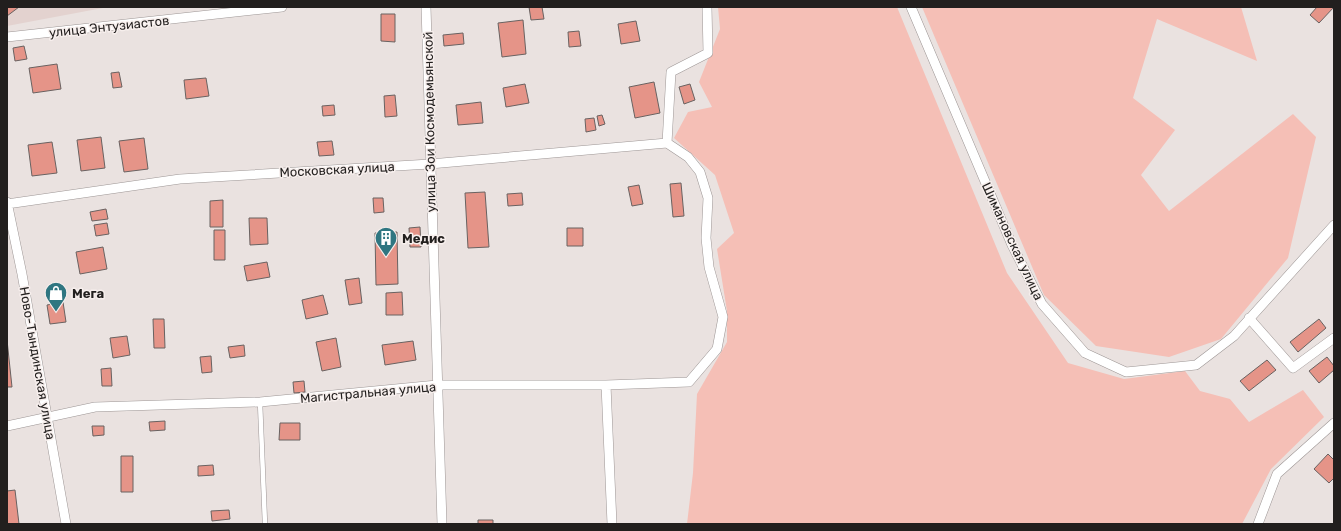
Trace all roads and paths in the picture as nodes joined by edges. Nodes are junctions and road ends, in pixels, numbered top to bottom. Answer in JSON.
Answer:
{"nodes":[{"id":1,"x":282,"y":7,"type":"edge"},
{"id":2,"x":426,"y":7,"type":"edge"},
{"id":3,"x":707,"y":7,"type":"edge"},
{"id":4,"x":910,"y":7,"type":"edge"},
{"id":5,"x":7,"y":37,"type":"edge"},
{"id":6,"x":668,"y":143,"type":"junction"},
{"id":7,"x":430,"y":164,"type":"junction"},
{"id":8,"x":7,"y":203,"type":"edge"},
{"id":9,"x":1334,"y":225,"type":"edge"},
{"id":10,"x":1249,"y":318,"type":"junction"},
{"id":11,"x":1334,"y":338,"type":"edge"},
{"id":12,"x":437,"y":385,"type":"junction"},
{"id":13,"x":606,"y":385,"type":"junction"},
{"id":14,"x":260,"y":402,"type":"junction"},
{"id":15,"x":47,"y":418,"type":"junction"},
{"id":16,"x":1334,"y":423,"type":"edge"},
{"id":17,"x":7,"y":426,"type":"edge"},
{"id":18,"x":66,"y":524,"type":"edge"},
{"id":19,"x":265,"y":524,"type":"edge"},
{"id":20,"x":442,"y":524,"type":"edge"},
{"id":21,"x":612,"y":524,"type":"edge"},
{"id":22,"x":1258,"y":524,"type":"edge"}],
"edges":[{"from":1,"to":5,"type":"street","name":"улица Энтузиастов"},
{"from":2,"to":7,"type":"street","name":"улица Зои Космодемьянской"},
{"from":3,"to":6,"type":"street"},
{"from":4,"to":10,"type":"street","name":"Шимановская улица"},
{"from":6,"to":7,"type":"street","name":"Московская улица"},
{"from":6,"to":13,"type":"street","name":"Магистральная улица"},
{"from":7,"to":8,"type":"street","name":"Московская улица"},
{"from":7,"to":12,"type":"street","name":"улица Зои Космодемьянской"},
{"from":8,"to":15,"type":"street","name":"Ново-Тындинская улица"},
{"from":9,"to":10,"type":"street","name":"Шимановская улица"},
{"from":10,"to":11,"type":"street"},
{"from":12,"to":13,"type":"street","name":"Магистральная улица"},
{"from":12,"to":14,"type":"street","name":"Магистральная улица"},
{"from":12,"to":20,"type":"street","name":"улица Зои Космодемьянской"},
{"from":13,"to":21,"type":"street"},
{"from":14,"to":15,"type":"street","name":"Магистральная улица"},
{"from":14,"to":19,"type":"lane"},
{"from":15,"to":17,"type":"street","name":"Магистральная улица"},
{"from":15,"to":18,"type":"street","name":"Ново-Тындинская улица"},
{"from":16,"to":22,"type":"street"}]}
